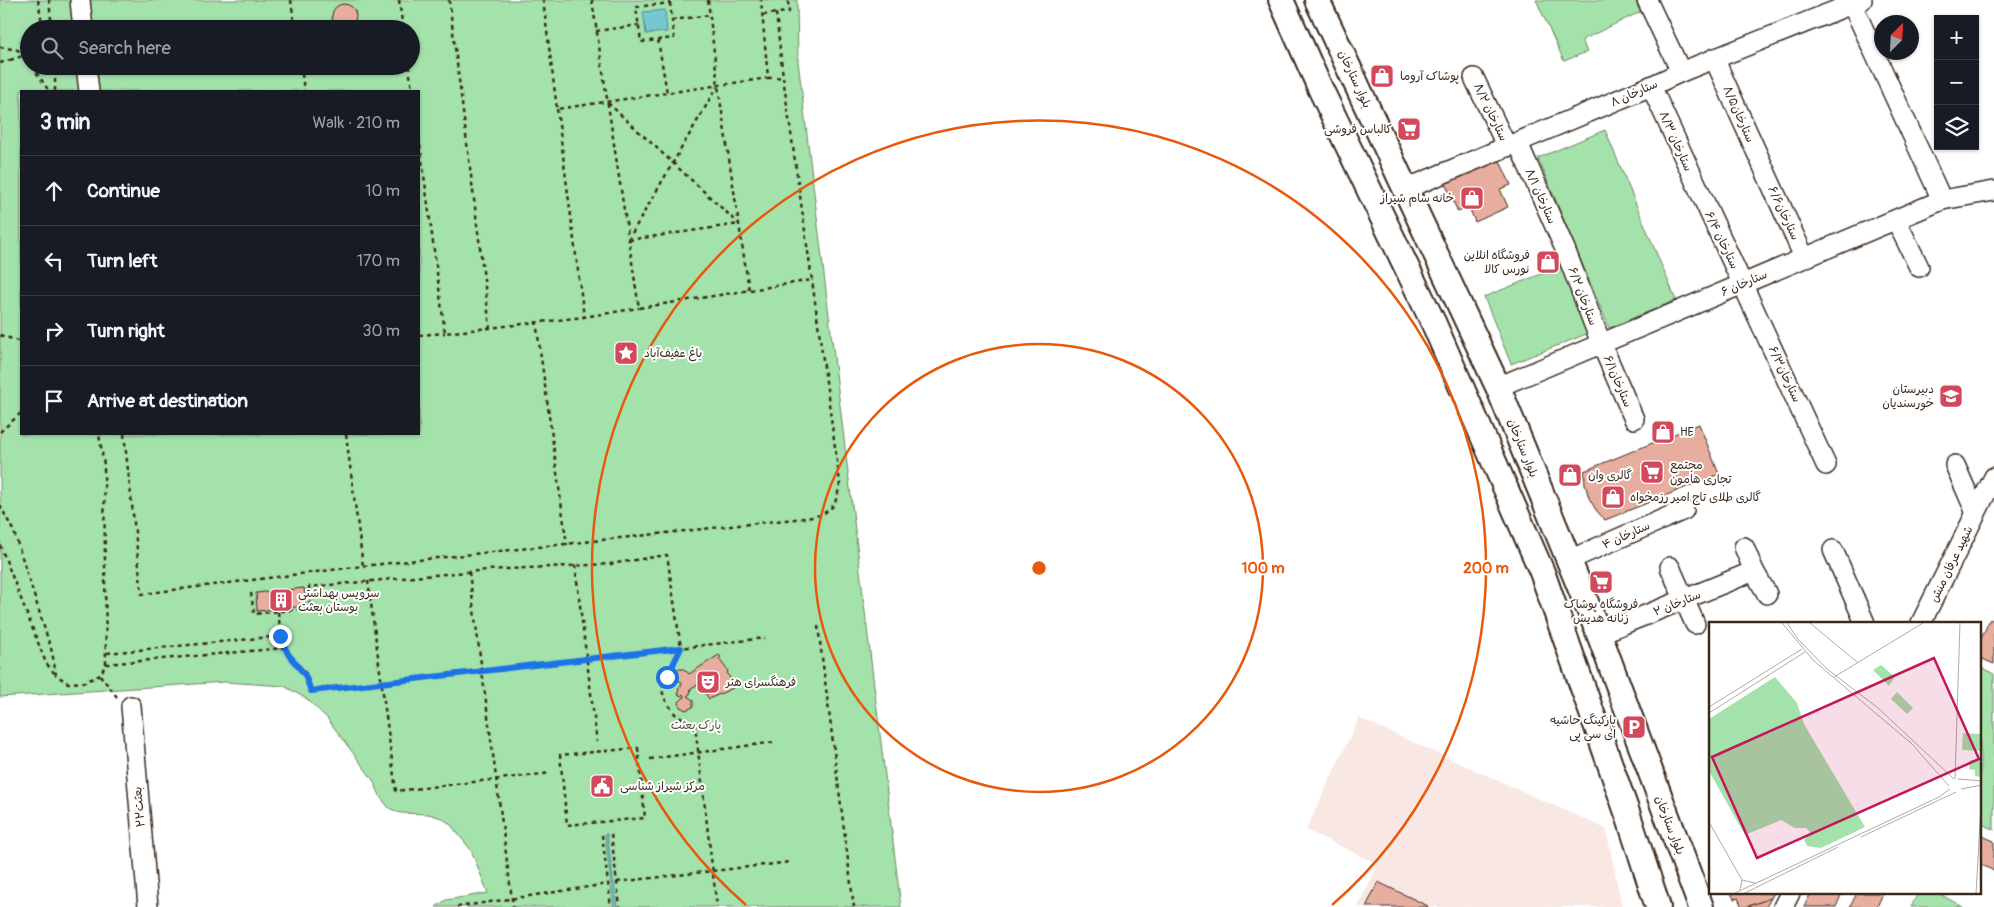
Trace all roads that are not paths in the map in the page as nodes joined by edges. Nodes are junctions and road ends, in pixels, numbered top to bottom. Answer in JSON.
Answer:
{"nodes":[{"id":1,"x":80,"y":0,"type":"edge"},
{"id":2,"x":1281,"y":0,"type":"edge"},
{"id":3,"x":1317,"y":0,"type":"edge"},
{"id":4,"x":1647,"y":0,"type":"edge"},
{"id":5,"x":1857,"y":2,"type":"edge"},
{"id":6,"x":82,"y":20,"type":"edge"},
{"id":7,"x":1714,"y":58,"type":"junction"},
{"id":8,"x":1681,"y":72,"type":"junction"},
{"id":9,"x":87,"y":75,"type":"edge"},
{"id":10,"x":1474,"y":78,"type":"dead end"},
{"id":11,"x":1651,"y":86,"type":"junction"},
{"id":12,"x":89,"y":90,"type":"edge"},
{"id":13,"x":1512,"y":145,"type":"junction"},
{"id":14,"x":1764,"y":170,"type":"joint"},
{"id":15,"x":1406,"y":189,"type":"junction"},
{"id":16,"x":1994,"y":191,"type":"edge"},
{"id":17,"x":1701,"y":196,"type":"joint"},
{"id":18,"x":1942,"y":200,"type":"junction"},
{"id":19,"x":1896,"y":220,"type":"junction"},
{"id":20,"x":1565,"y":249,"type":"joint"},
{"id":21,"x":1804,"y":257,"type":"junction"},
{"id":22,"x":1919,"y":267,"type":"dead end"},
{"id":23,"x":1743,"y":284,"type":"junction"},
{"id":24,"x":1601,"y":342,"type":"junction"},
{"id":25,"x":1498,"y":387,"type":"junction"},
{"id":26,"x":1634,"y":419,"type":"dead end"},
{"id":27,"x":1826,"y":465,"type":"dead end"},
{"id":28,"x":1955,"y":465,"type":"dead end"},
{"id":29,"x":1994,"y":477,"type":"edge"},
{"id":30,"x":1684,"y":510,"type":"dead end"},
{"id":31,"x":1976,"y":513,"type":"junction"},
{"id":32,"x":1744,"y":547,"type":"dead end"},
{"id":33,"x":1833,"y":550,"type":"dead end"},
{"id":34,"x":1569,"y":560,"type":"junction"},
{"id":35,"x":1670,"y":567,"type":"dead end"},
{"id":36,"x":1754,"y":571,"type":"junction"},
{"id":37,"x":1767,"y":594,"type":"dead end"},
{"id":38,"x":1684,"y":600,"type":"junction"},
{"id":39,"x":1865,"y":622,"type":"edge"},
{"id":40,"x":1922,"y":622,"type":"edge"},
{"id":41,"x":1695,"y":624,"type":"dead end"},
{"id":42,"x":1599,"y":634,"type":"junction"},
{"id":43,"x":130,"y":706,"type":"road end"},
{"id":44,"x":1790,"y":894,"type":"edge"},
{"id":45,"x":148,"y":907,"type":"edge"},
{"id":46,"x":1658,"y":907,"type":"edge"},
{"id":47,"x":1701,"y":907,"type":"edge"},
{"id":48,"x":1783,"y":907,"type":"edge"}],
"edges":[{"from":1,"to":6,"type":"street"},
{"from":2,"to":46,"type":"main road"},
{"from":3,"to":15,"type":"main road","name":"بلوار ستارخان"},
{"from":4,"to":8,"type":"street"},
{"from":5,"to":7,"type":"street","name":"ستارخان ۸"},
{"from":5,"to":18,"type":"street"},
{"from":7,"to":8,"type":"street","name":"ستارخان ۸"},
{"from":7,"to":14,"type":"street","name":"ستارخان۸/۵"},
{"from":8,"to":11,"type":"street","name":"ستارخان ۸"},
{"from":9,"to":12,"type":"street"},
{"from":10,"to":13,"type":"street","name":"ستارخان ۸/۲"},
{"from":11,"to":13,"type":"street","name":"ستارخان ۸"},
{"from":11,"to":17,"type":"street","name":"ستارخان ۸/۳"},
{"from":13,"to":15,"type":"street","name":"ستارخان ۸"},
{"from":13,"to":20,"type":"street","name":"ستارخان ۸/۱"},
{"from":14,"to":21,"type":"street","name":"ستارخان۶/۶"},
{"from":15,"to":25,"type":"main road","name":"بلوار ستارخان"},
{"from":16,"to":18,"type":"street","name":"ستارخان ۶"},
{"from":17,"to":23,"type":"street","name":"ستارخان ۶/۴"},
{"from":18,"to":19,"type":"street","name":"ستارخان ۶"},
{"from":19,"to":21,"type":"street","name":"ستارخان ۶"},
{"from":19,"to":22,"type":"street"},
{"from":20,"to":24,"type":"street","name":"ستارخان ۶/۲"},
{"from":21,"to":23,"type":"street","name":"ستارخان ۶"},
{"from":23,"to":24,"type":"street","name":"ستارخان ۶"},
{"from":23,"to":27,"type":"street","name":"ستارخان۶/۳"},
{"from":24,"to":25,"type":"street","name":"ستارخان ۶"},
{"from":24,"to":26,"type":"street","name":"ستارخان۶/۱"},
{"from":25,"to":34,"type":"main road","name":"بلوار ستارخان"},
{"from":28,"to":31,"type":"street"},
{"from":29,"to":31,"type":"street","name":"شهید عرفان منش"},
{"from":30,"to":34,"type":"street","name":"۴ ستارخان"},
{"from":31,"to":40,"type":"street","name":"شهید عرفان منش"},
{"from":32,"to":36,"type":"street"},
{"from":33,"to":39,"type":"street"},
{"from":34,"to":42,"type":"main road","name":"بلوار ستارخان"},
{"from":35,"to":38,"type":"street"},
{"from":36,"to":37,"type":"street"},
{"from":36,"to":38,"type":"street","name":"۲ ستارخان"},
{"from":38,"to":41,"type":"street"},
{"from":38,"to":42,"type":"street","name":"۲ ستارخان"},
{"from":42,"to":47,"type":"main road","name":"بلوار ستارخان"},
{"from":43,"to":45,"type":"street","name":"بعثت۲۲"},
{"from":44,"to":48,"type":"street"}]}
